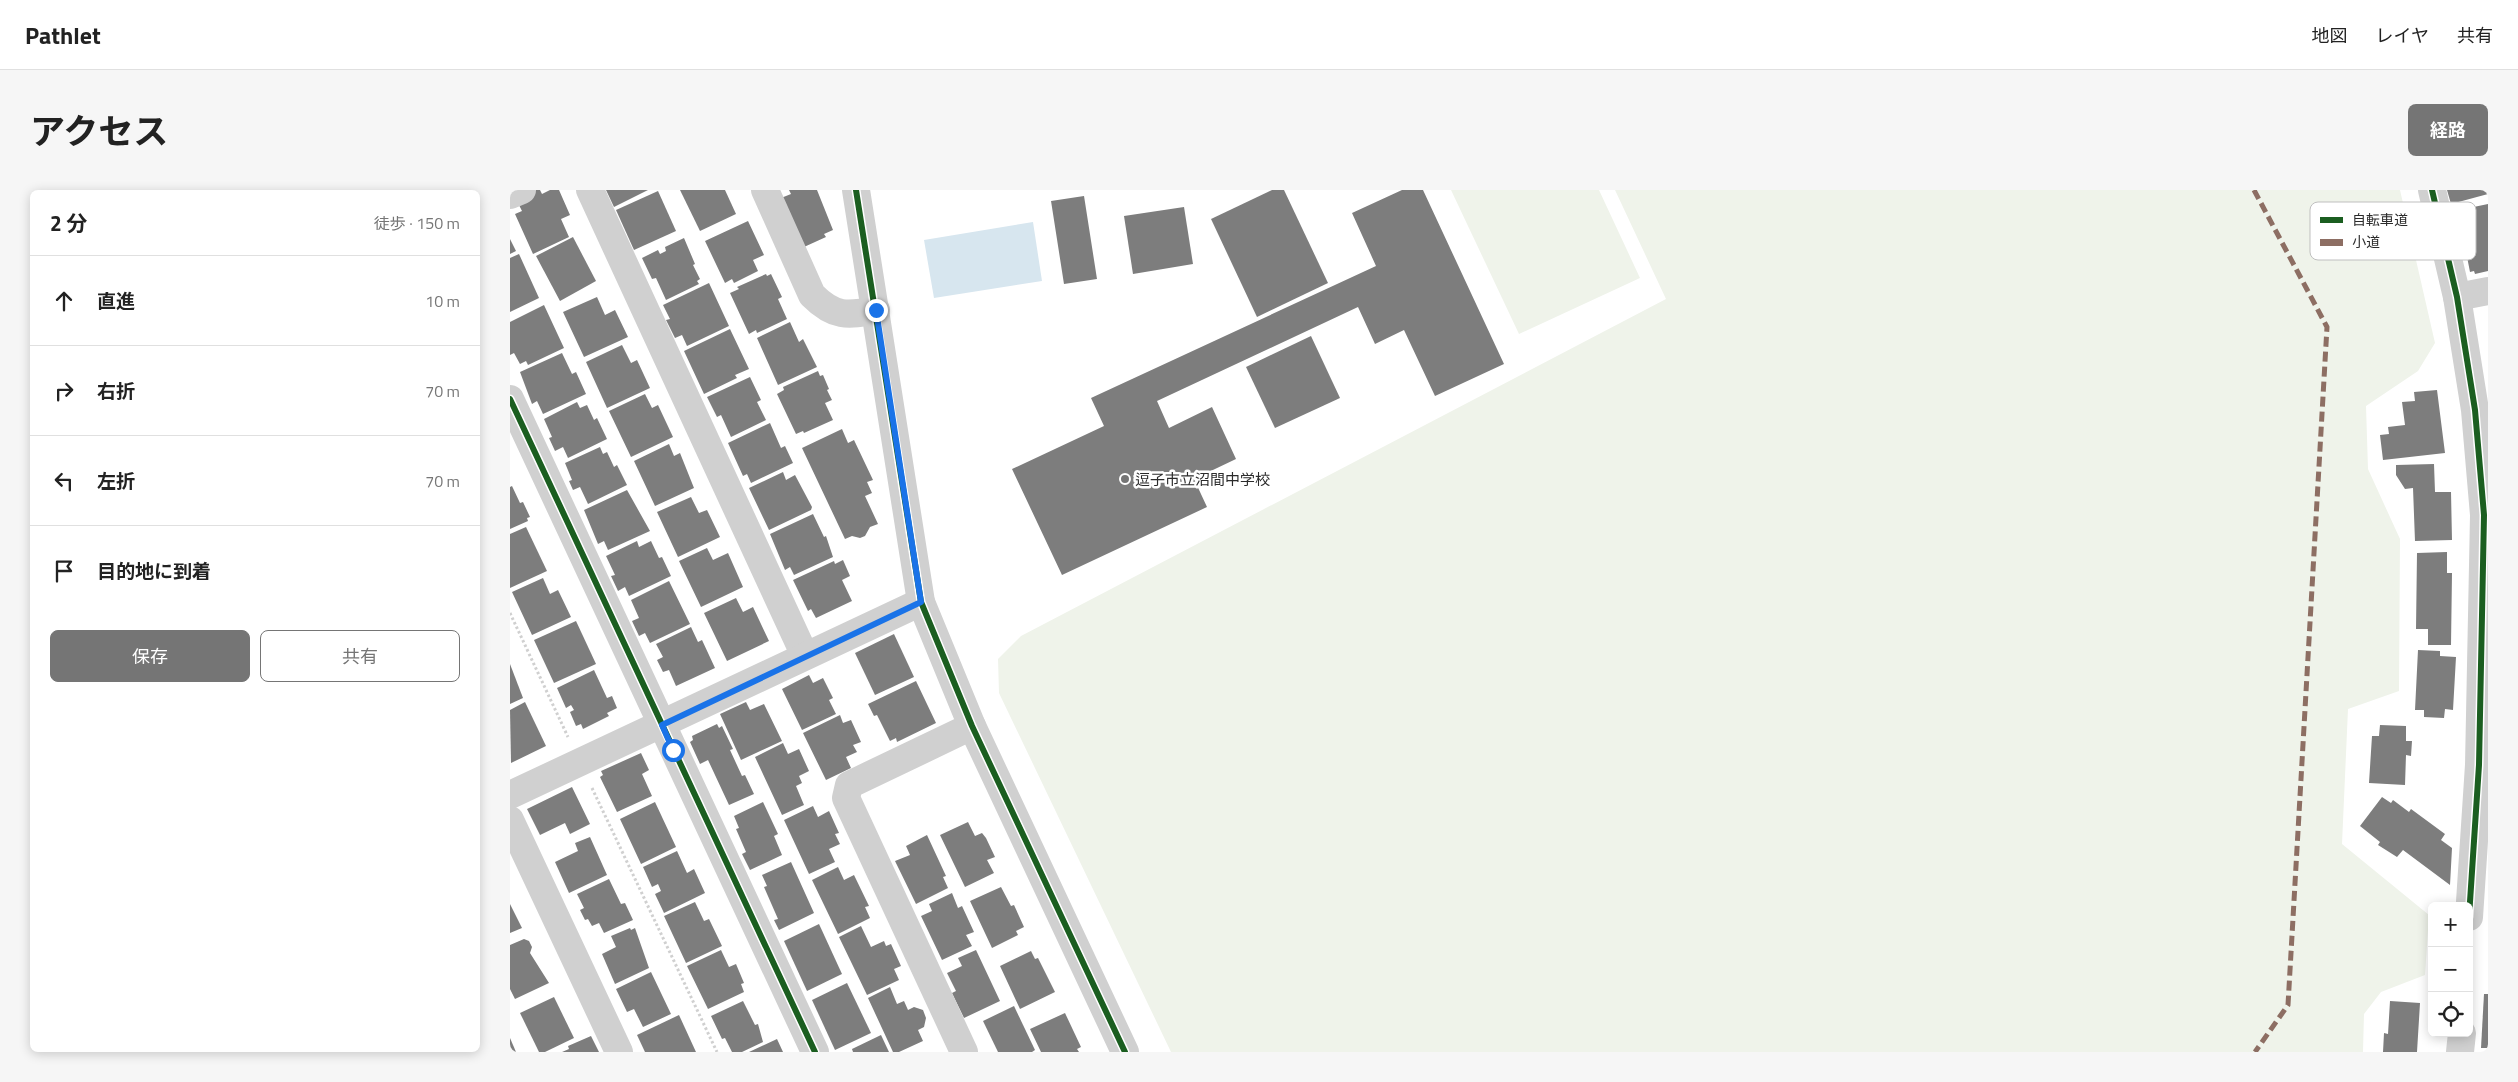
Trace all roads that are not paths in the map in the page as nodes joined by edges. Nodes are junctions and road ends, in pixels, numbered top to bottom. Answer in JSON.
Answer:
{"nodes":[{"id":1,"x":522,"y":190,"type":"edge"},
{"id":2,"x":590,"y":190,"type":"edge"},
{"id":3,"x":765,"y":190,"type":"edge"},
{"id":4,"x":856,"y":190,"type":"edge"},
{"id":5,"x":510,"y":196,"type":"edge"},
{"id":6,"x":2448,"y":260,"type":"edge"},
{"id":7,"x":2488,"y":291,"type":"edge"},
{"id":8,"x":2457,"y":297,"type":"junction"},
{"id":9,"x":876,"y":310,"type":"junction"},
{"id":10,"x":510,"y":400,"type":"edge"},
{"id":11,"x":921,"y":602,"type":"junction"},
{"id":12,"x":805,"y":656,"type":"junction"},
{"id":13,"x":662,"y":725,"type":"junction"},
{"id":14,"x":972,"y":726,"type":"junction"},
{"id":15,"x":2484,"y":765,"type":"edge"},
{"id":16,"x":510,"y":795,"type":"edge"},
{"id":17,"x":510,"y":820,"type":"edge"},
{"id":18,"x":2470,"y":902,"type":"edge"},
{"id":19,"x":2462,"y":1037,"type":"edge"},
{"id":20,"x":619,"y":1052,"type":"edge"},
{"id":21,"x":815,"y":1052,"type":"edge"},
{"id":22,"x":964,"y":1052,"type":"edge"},
{"id":23,"x":1125,"y":1052,"type":"edge"},
{"id":24,"x":2460,"y":1052,"type":"edge"}],
"edges":[{"from":1,"to":5,"type":"street"},
{"from":2,"to":12,"type":"street"},
{"from":3,"to":9,"type":"street"},
{"from":4,"to":9,"type":"street"},
{"from":6,"to":8,"type":"street"},
{"from":7,"to":8,"type":"street"},
{"from":8,"to":15,"type":"street"},
{"from":9,"to":11,"type":"street"},
{"from":10,"to":13,"type":"street"},
{"from":11,"to":12,"type":"street"},
{"from":11,"to":14,"type":"street"},
{"from":12,"to":13,"type":"street"},
{"from":13,"to":16,"type":"street"},
{"from":13,"to":21,"type":"street"},
{"from":14,"to":22,"type":"street"},
{"from":14,"to":23,"type":"street"},
{"from":15,"to":18,"type":"street"},
{"from":17,"to":20,"type":"street"},
{"from":19,"to":24,"type":"street"}]}
